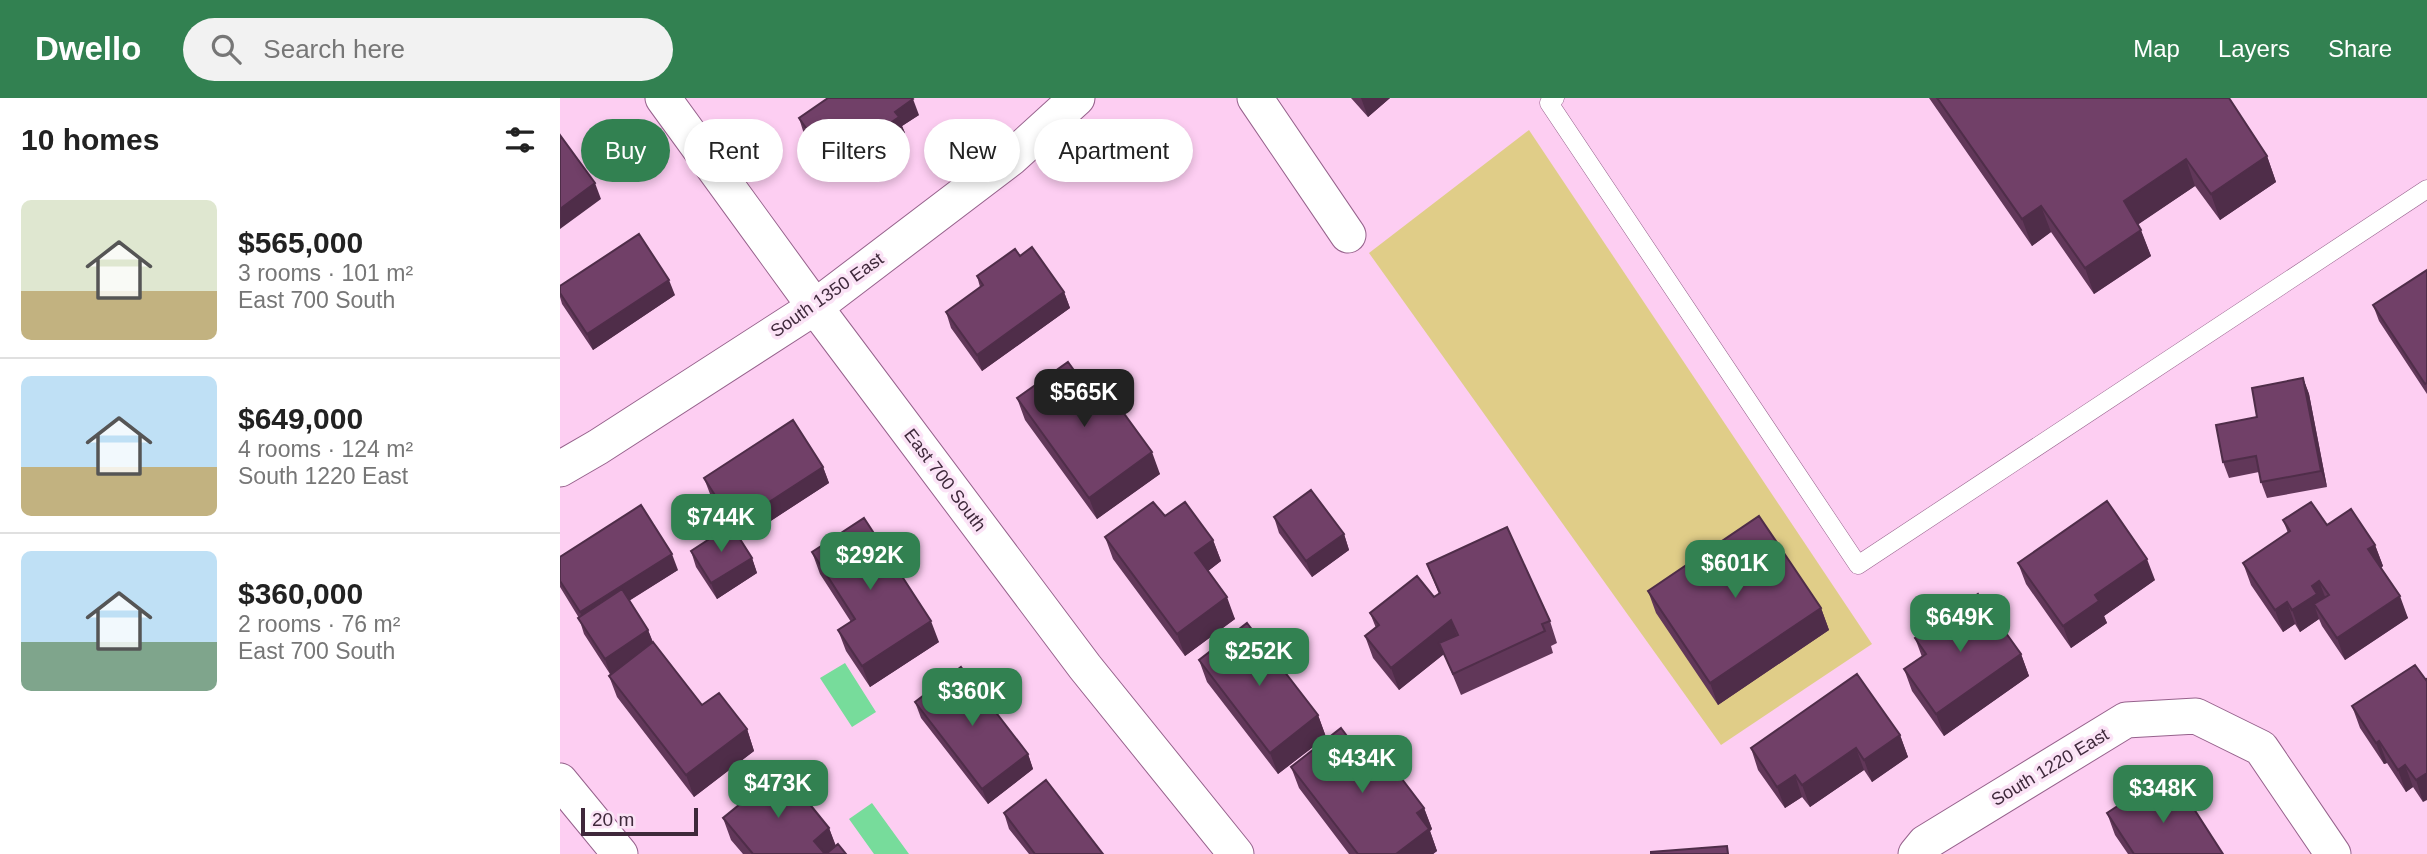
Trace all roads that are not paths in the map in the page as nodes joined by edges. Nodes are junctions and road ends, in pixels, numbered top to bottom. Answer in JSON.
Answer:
{"nodes":[{"id":1,"x":663,"y":98,"type":"edge"},
{"id":2,"x":1077,"y":98,"type":"edge"},
{"id":3,"x":1255,"y":98,"type":"edge"},
{"id":4,"x":1555,"y":98,"type":"edge"},
{"id":5,"x":2427,"y":189,"type":"edge"},
{"id":6,"x":1348,"y":235,"type":"dead end"},
{"id":7,"x":815,"y":307,"type":"junction"},
{"id":8,"x":560,"y":469,"type":"edge"},
{"id":9,"x":560,"y":781,"type":"edge"},
{"id":10,"x":621,"y":854,"type":"edge"},
{"id":11,"x":1236,"y":854,"type":"edge"},
{"id":12,"x":1916,"y":854,"type":"edge"},
{"id":13,"x":2333,"y":854,"type":"edge"}],
"edges":[{"from":1,"to":7,"type":"street","name":"East 700 South"},
{"from":2,"to":7,"type":"street","name":"South 1350 East"},
{"from":3,"to":6,"type":"street"},
{"from":4,"to":5,"type":"lane"},
{"from":7,"to":8,"type":"street","name":"South 1350 East"},
{"from":7,"to":11,"type":"street","name":"East 700 South"},
{"from":9,"to":10,"type":"street"},
{"from":12,"to":13,"type":"street","name":"South 1220 East"}]}
